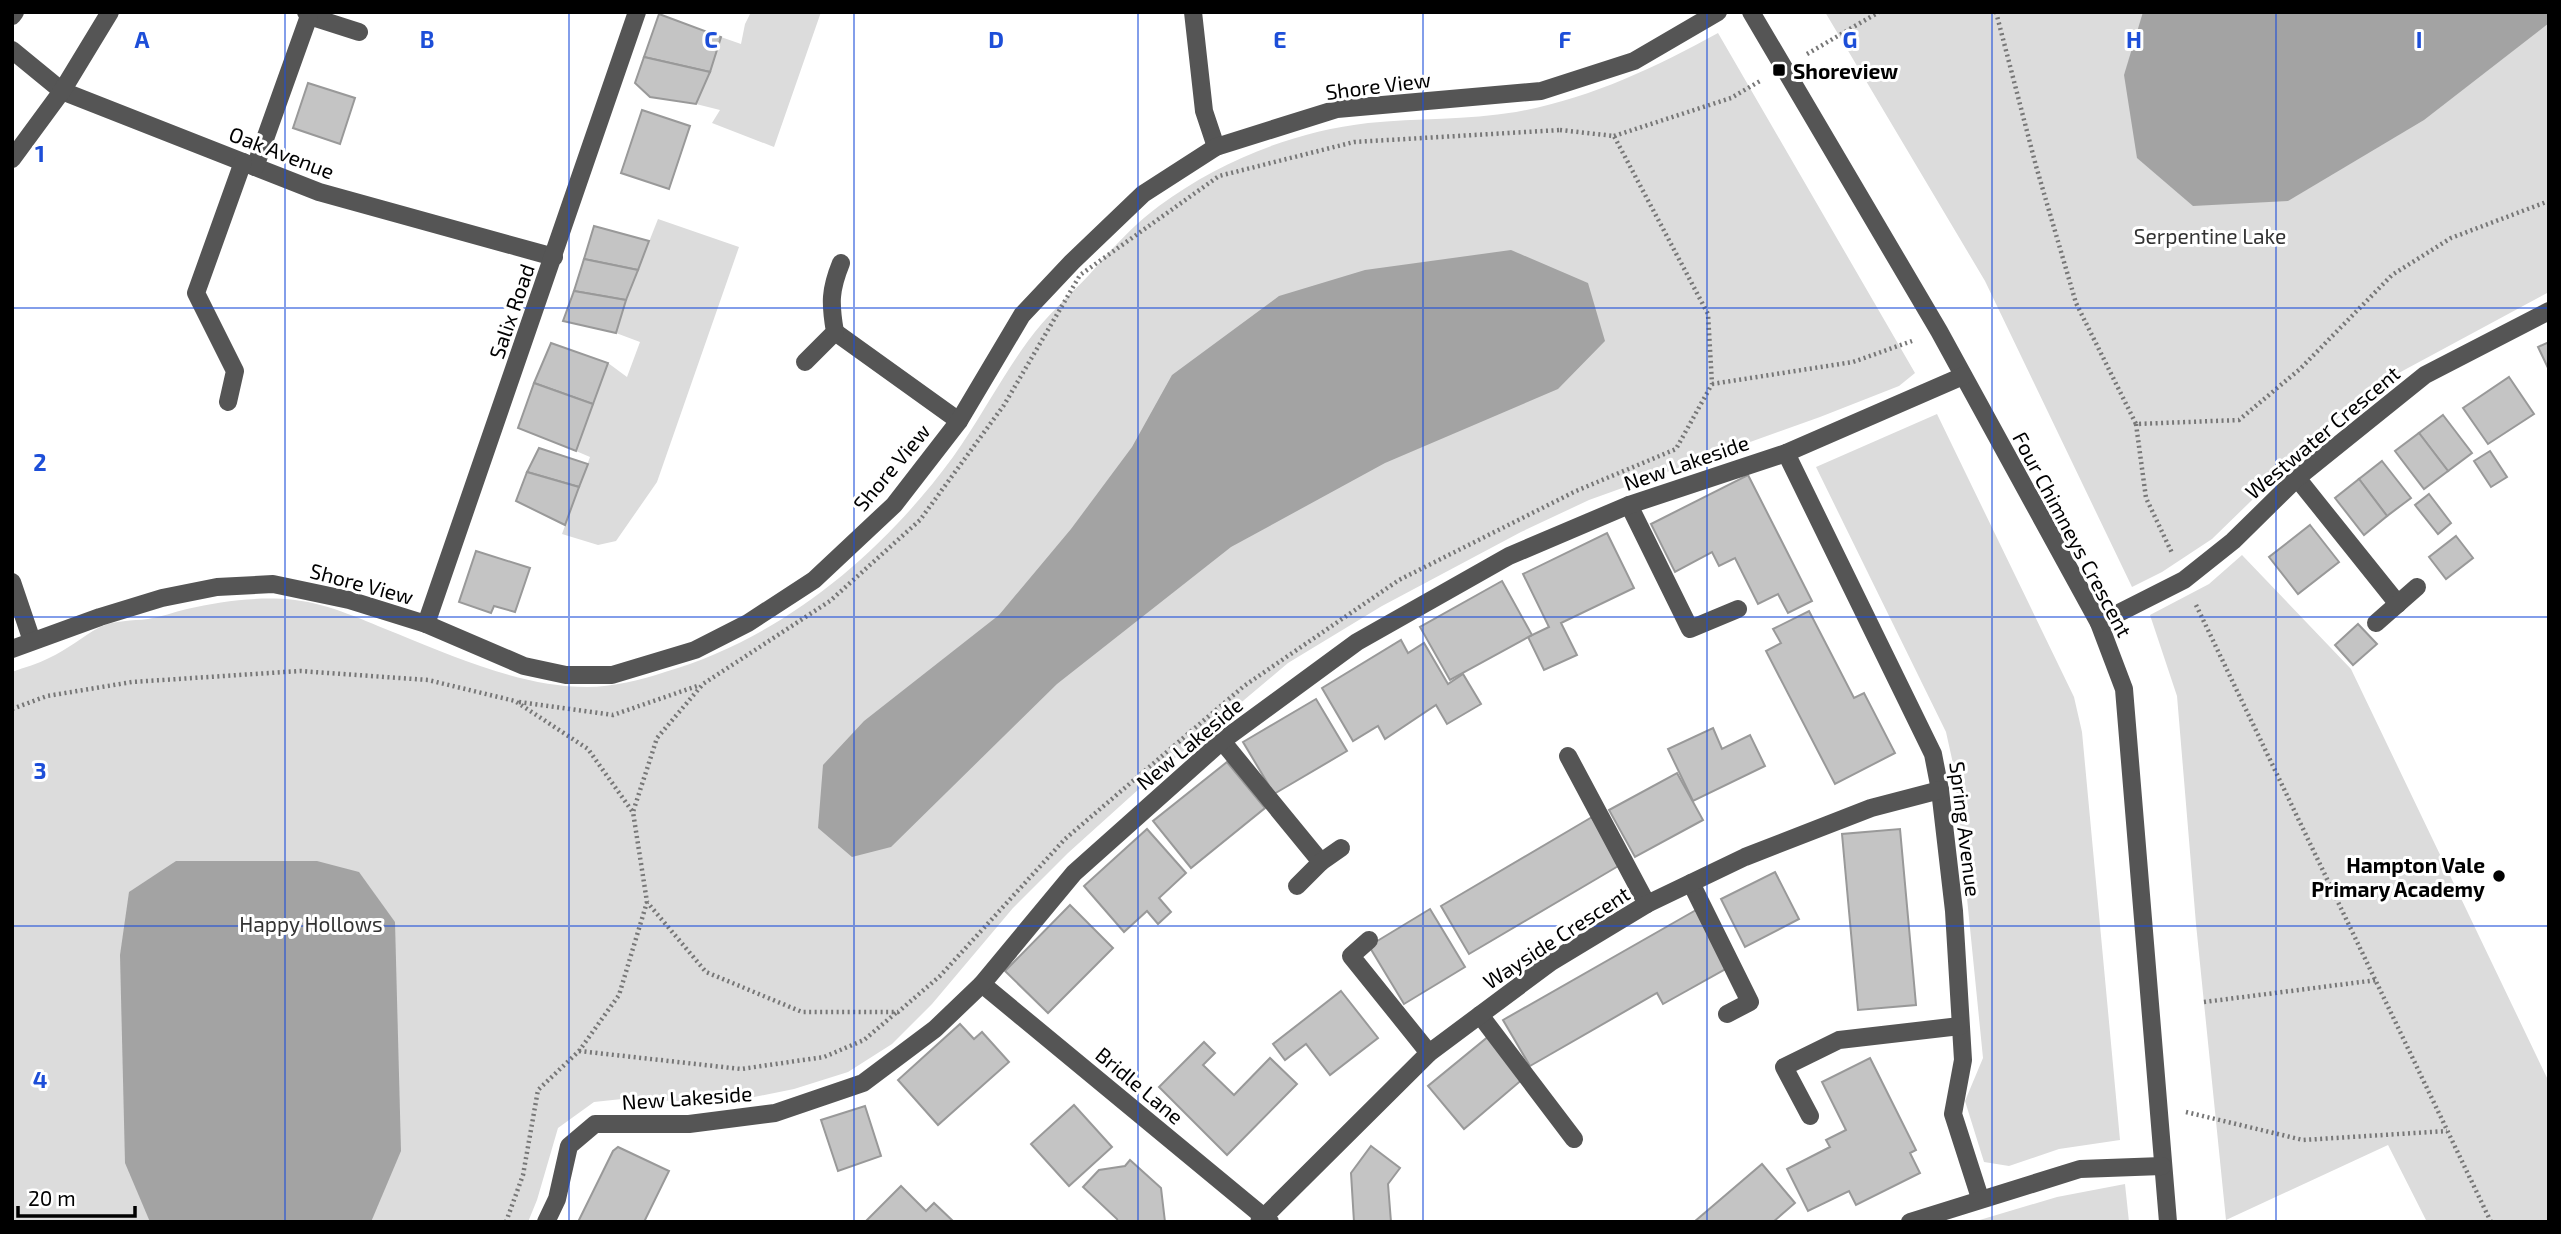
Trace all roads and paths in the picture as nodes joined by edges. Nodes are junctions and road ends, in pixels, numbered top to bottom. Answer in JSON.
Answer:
{"nodes":[{"id":1,"x":110,"y":12,"type":"edge"},
{"id":2,"x":636,"y":12,"type":"edge"},
{"id":3,"x":1193,"y":12,"type":"edge"},
{"id":4,"x":1718,"y":12,"type":"edge"},
{"id":5,"x":1879,"y":12,"type":"edge"},
{"id":6,"x":1996,"y":12,"type":"edge"},
{"id":7,"x":307,"y":14,"type":"edge"},
{"id":8,"x":1755,"y":14,"type":"edge"},
{"id":9,"x":359,"y":32,"type":"dead end"},
{"id":10,"x":12,"y":50,"type":"edge"},
{"id":11,"x":1784,"y":68,"type":"junction"},
{"id":12,"x":62,"y":91,"type":"junction"},
{"id":13,"x":1614,"y":136,"type":"junction"},
{"id":14,"x":1216,"y":147,"type":"junction"},
{"id":15,"x":12,"y":159,"type":"edge"},
{"id":16,"x":249,"y":164,"type":"junction"},
{"id":17,"x":2549,"y":201,"type":"edge"},
{"id":18,"x":554,"y":257,"type":"junction"},
{"id":19,"x":841,"y":263,"type":"dead end"},
{"id":20,"x":2549,"y":311,"type":"edge"},
{"id":21,"x":1939,"y":331,"type":"junction"},
{"id":22,"x":835,"y":332,"type":"junction"},
{"id":23,"x":805,"y":362,"type":"dead end"},
{"id":24,"x":1963,"y":376,"type":"junction"},
{"id":25,"x":1712,"y":384,"type":"junction"},
{"id":26,"x":228,"y":402,"type":"dead end"},
{"id":27,"x":959,"y":421,"type":"junction"},
{"id":28,"x":2136,"y":424,"type":"junction"},
{"id":29,"x":1786,"y":453,"type":"junction"},
{"id":30,"x":2297,"y":478,"type":"junction"},
{"id":31,"x":1629,"y":505,"type":"junction"},
{"id":32,"x":2184,"y":580,"type":"junction"},
{"id":33,"x":12,"y":582,"type":"edge"},
{"id":34,"x":2417,"y":587,"type":"dead end"},
{"id":35,"x":2398,"y":604,"type":"junction"},
{"id":36,"x":1738,"y":609,"type":"dead end"},
{"id":37,"x":2099,"y":623,"type":"junction"},
{"id":38,"x":2376,"y":623,"type":"dead end"},
{"id":39,"x":426,"y":624,"type":"junction"},
{"id":40,"x":32,"y":641,"type":"junction"},
{"id":41,"x":12,"y":649,"type":"edge"},
{"id":42,"x":12,"y":709,"type":"edge"},
{"id":43,"x":1222,"y":741,"type":"junction"},
{"id":44,"x":1568,"y":756,"type":"dead end"},
{"id":45,"x":1940,"y":790,"type":"junction"},
{"id":46,"x":633,"y":812,"type":"junction"},
{"id":47,"x":1341,"y":848,"type":"dead end"},
{"id":48,"x":1321,"y":862,"type":"junction"},
{"id":49,"x":1690,"y":883,"type":"junction"},
{"id":50,"x":1297,"y":886,"type":"dead end"},
{"id":51,"x":647,"y":902,"type":"junction"},
{"id":52,"x":1647,"y":904,"type":"junction"},
{"id":53,"x":1369,"y":940,"type":"dead end"},
{"id":54,"x":2377,"y":981,"type":"junction"},
{"id":55,"x":982,"y":984,"type":"junction"},
{"id":56,"x":2204,"y":1002,"type":"dead end"},
{"id":57,"x":898,"y":1012,"type":"junction"},
{"id":58,"x":1727,"y":1014,"type":"dead end"},
{"id":59,"x":1480,"y":1015,"type":"junction"},
{"id":60,"x":1960,"y":1026,"type":"junction"},
{"id":61,"x":579,"y":1051,"type":"junction"},
{"id":62,"x":1429,"y":1053,"type":"junction"},
{"id":63,"x":2157,"y":1104,"type":"junction"},
{"id":64,"x":1810,"y":1116,"type":"dead end"},
{"id":65,"x":2447,"y":1131,"type":"junction"},
{"id":66,"x":1574,"y":1139,"type":"dead end"},
{"id":67,"x":2162,"y":1166,"type":"junction"},
{"id":68,"x":1980,"y":1198,"type":"junction"},
{"id":69,"x":1264,"y":1220,"type":"edge"},
{"id":70,"x":506,"y":1222,"type":"edge"},
{"id":71,"x":546,"y":1222,"type":"edge"},
{"id":72,"x":1910,"y":1222,"type":"edge"},
{"id":73,"x":2168,"y":1222,"type":"edge"},
{"id":74,"x":2491,"y":1222,"type":"edge"}],
"edges":[{"from":1,"to":12,"type":"street"},
{"from":2,"to":18,"type":"street","name":"Salix Road"},
{"from":3,"to":14,"type":"street"},
{"from":4,"to":14,"type":"street","name":"Shore View"},
{"from":5,"to":11,"type":"path"},
{"from":6,"to":28,"type":"path"},
{"from":7,"to":9,"type":"street"},
{"from":7,"to":16,"type":"street"},
{"from":8,"to":11,"type":"street","name":"Four Chimneys Crescent"},
{"from":10,"to":12,"type":"street","name":"Oak Avenue"},
{"from":11,"to":13,"type":"path"},
{"from":11,"to":21,"type":"street","name":"Four Chimneys Crescent"},
{"from":12,"to":15,"type":"street"},
{"from":12,"to":16,"type":"street","name":"Oak Avenue"},
{"from":13,"to":25,"type":"path"},
{"from":13,"to":46,"type":"path"},
{"from":14,"to":27,"type":"street","name":"Shore View"},
{"from":16,"to":18,"type":"street","name":"Oak Avenue"},
{"from":16,"to":26,"type":"street"},
{"from":17,"to":28,"type":"path"},
{"from":18,"to":39,"type":"street","name":"Salix Road"},
{"from":19,"to":22,"type":"street"},
{"from":20,"to":30,"type":"street","name":"Westwater Crescent"},
{"from":21,"to":24,"type":"street","name":"Four Chimneys Crescent"},
{"from":21,"to":25,"type":"path"},
{"from":22,"to":23,"type":"street"},
{"from":22,"to":27,"type":"street"},
{"from":24,"to":29,"type":"street","name":"New Lakeside"},
{"from":24,"to":37,"type":"street","name":"Four Chimneys Crescent"},
{"from":25,"to":57,"type":"path"},
{"from":27,"to":39,"type":"street","name":"Shore View"},
{"from":28,"to":32,"type":"path"},
{"from":29,"to":31,"type":"street","name":"New Lakeside"},
{"from":29,"to":45,"type":"street","name":"Spring Avenue"},
{"from":30,"to":32,"type":"street","name":"Westwater Crescent"},
{"from":30,"to":35,"type":"street"},
{"from":31,"to":36,"type":"street"},
{"from":31,"to":43,"type":"street","name":"New Lakeside"},
{"from":32,"to":37,"type":"street","name":"Westwater Crescent"},
{"from":32,"to":54,"type":"path"},
{"from":33,"to":40,"type":"street"},
{"from":34,"to":35,"type":"street"},
{"from":35,"to":38,"type":"street"},
{"from":37,"to":63,"type":"street","name":"Four Chimneys Crescent"},
{"from":39,"to":40,"type":"street","name":"Shore View"},
{"from":40,"to":41,"type":"street","name":"Shore View"},
{"from":42,"to":46,"type":"path"},
{"from":43,"to":48,"type":"street"},
{"from":43,"to":55,"type":"street","name":"New Lakeside"},
{"from":44,"to":52,"type":"street"},
{"from":45,"to":49,"type":"street","name":"Wayside Crescent"},
{"from":45,"to":60,"type":"street","name":"Spring Avenue"},
{"from":46,"to":51,"type":"path"},
{"from":47,"to":48,"type":"street"},
{"from":48,"to":50,"type":"street"},
{"from":49,"to":52,"type":"street","name":"Wayside Crescent"},
{"from":49,"to":58,"type":"street"},
{"from":51,"to":57,"type":"path"},
{"from":51,"to":61,"type":"path"},
{"from":52,"to":59,"type":"street","name":"Wayside Crescent"},
{"from":53,"to":62,"type":"street"},
{"from":54,"to":56,"type":"path"},
{"from":54,"to":65,"type":"path"},
{"from":55,"to":69,"type":"street","name":"Bridle Lane"},
{"from":55,"to":71,"type":"street","name":"New Lakeside"},
{"from":57,"to":61,"type":"path"},
{"from":59,"to":62,"type":"street","name":"Wayside Crescent"},
{"from":59,"to":66,"type":"street"},
{"from":60,"to":64,"type":"street"},
{"from":60,"to":68,"type":"street","name":"Spring Avenue"},
{"from":61,"to":70,"type":"path"},
{"from":62,"to":69,"type":"street","name":"Wayside Crescent"},
{"from":63,"to":65,"type":"path"},
{"from":63,"to":67,"type":"street","name":"Four Chimneys Crescent"},
{"from":65,"to":74,"type":"path"},
{"from":67,"to":68,"type":"street"},
{"from":67,"to":73,"type":"street","name":"Four Chimneys Crescent"},
{"from":68,"to":72,"type":"street"}]}
